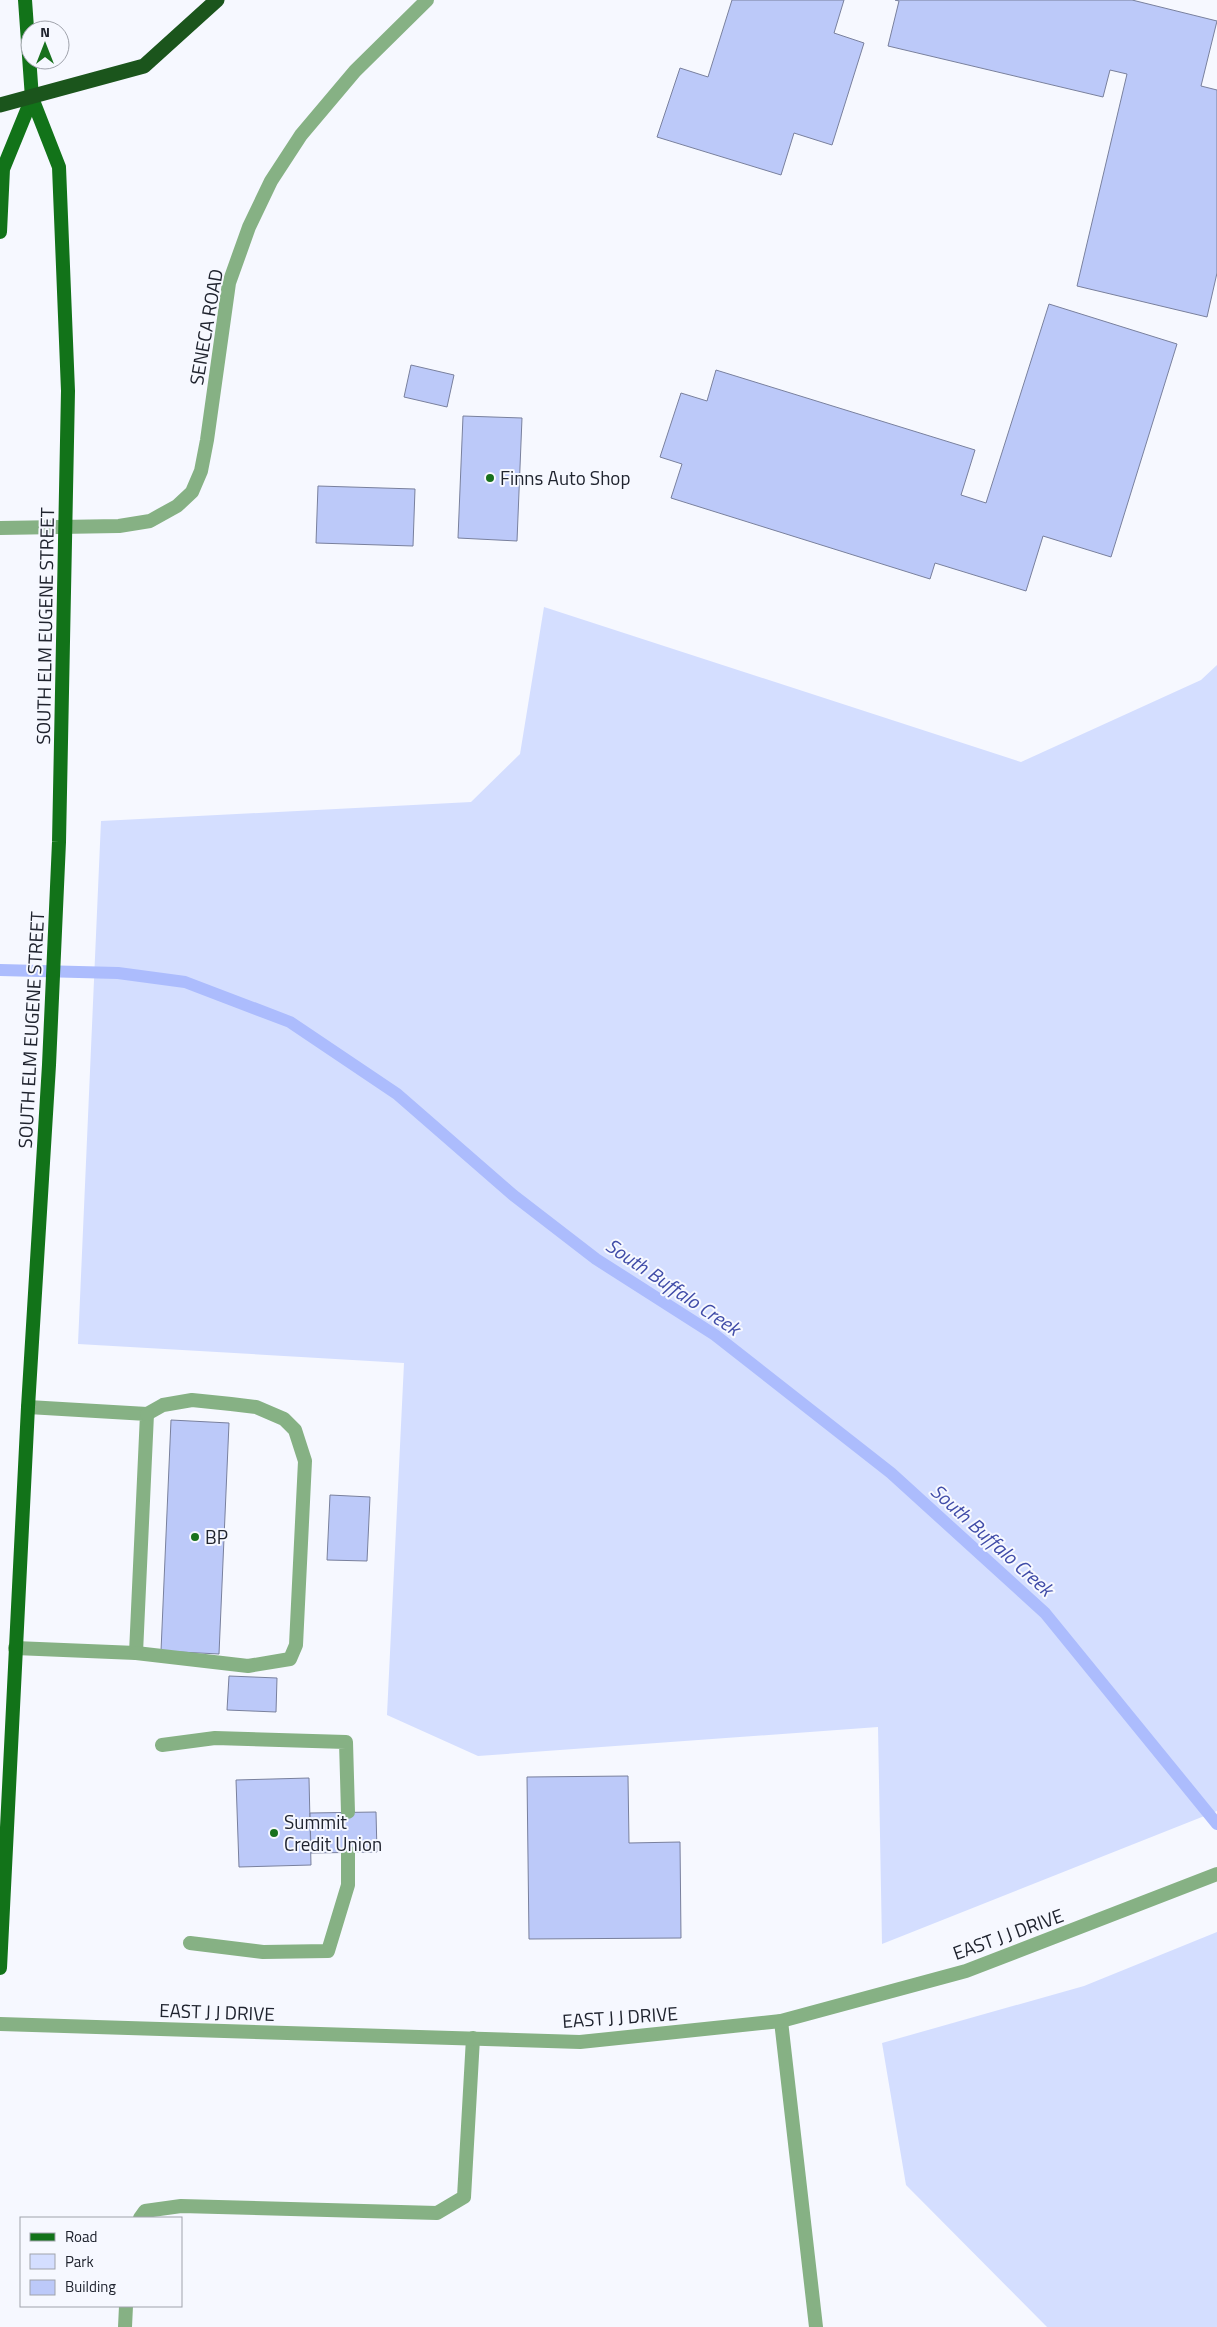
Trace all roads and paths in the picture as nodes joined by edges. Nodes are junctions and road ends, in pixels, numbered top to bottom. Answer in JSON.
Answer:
{"nodes":[{"id":1,"x":26,"y":0,"type":"edge"},
{"id":2,"x":217,"y":0,"type":"edge"},
{"id":3,"x":427,"y":0,"type":"edge"},
{"id":4,"x":32,"y":98,"type":"junction"},
{"id":5,"x":0,"y":105,"type":"edge"},
{"id":6,"x":0,"y":232,"type":"edge"},
{"id":7,"x":66,"y":527,"type":"junction"},
{"id":8,"x":0,"y":528,"type":"edge"},
{"id":9,"x":28,"y":1407,"type":"junction"},
{"id":10,"x":147,"y":1414,"type":"junction"},
{"id":11,"x":15,"y":1648,"type":"junction"},
{"id":12,"x":136,"y":1652,"type":"junction"},
{"id":13,"x":162,"y":1745,"type":"dead end"},
{"id":14,"x":348,"y":1812,"type":"dead end"},
{"id":15,"x":348,"y":1852,"type":"dead end"},
{"id":16,"x":1217,"y":1874,"type":"edge"},
{"id":17,"x":190,"y":1943,"type":"dead end"},
{"id":18,"x":0,"y":1968,"type":"edge"},
{"id":19,"x":781,"y":2021,"type":"junction"},
{"id":20,"x":0,"y":2024,"type":"edge"},
{"id":21,"x":473,"y":2038,"type":"junction"},
{"id":22,"x":141,"y":2217,"type":"edge"},
{"id":23,"x":126,"y":2307,"type":"edge"},
{"id":24,"x":125,"y":2327,"type":"edge"},
{"id":25,"x":816,"y":2327,"type":"edge"}],
"edges":[{"from":1,"to":4,"type":"main road","name":"SOUTH ELM EUGENE STREET"},
{"from":2,"to":4,"type":"highway"},
{"from":3,"to":7,"type":"street","name":"SENECA ROAD"},
{"from":4,"to":5,"type":"highway"},
{"from":4,"to":6,"type":"main road","name":"SOUTH ELM EUGENE STREET"},
{"from":4,"to":7,"type":"main road","name":"SOUTH ELM EUGENE STREET"},
{"from":7,"to":8,"type":"street","name":"SENECA ROAD"},
{"from":7,"to":9,"type":"main road","name":"SOUTH ELM EUGENE STREET"},
{"from":9,"to":10,"type":"street"},
{"from":9,"to":11,"type":"main road","name":"SOUTH ELM EUGENE STREET"},
{"from":10,"to":12,"type":"street"},
{"from":10,"to":12,"type":"street"},
{"from":11,"to":12,"type":"street"},
{"from":11,"to":18,"type":"main road","name":"SOUTH ELM EUGENE STREET"},
{"from":13,"to":14,"type":"street"},
{"from":15,"to":17,"type":"street"},
{"from":16,"to":19,"type":"street","name":"EAST J J DRIVE"},
{"from":19,"to":21,"type":"street","name":"EAST J J DRIVE"},
{"from":19,"to":25,"type":"street"},
{"from":20,"to":21,"type":"street","name":"EAST J J DRIVE"},
{"from":21,"to":22,"type":"street"},
{"from":23,"to":24,"type":"street"}]}
